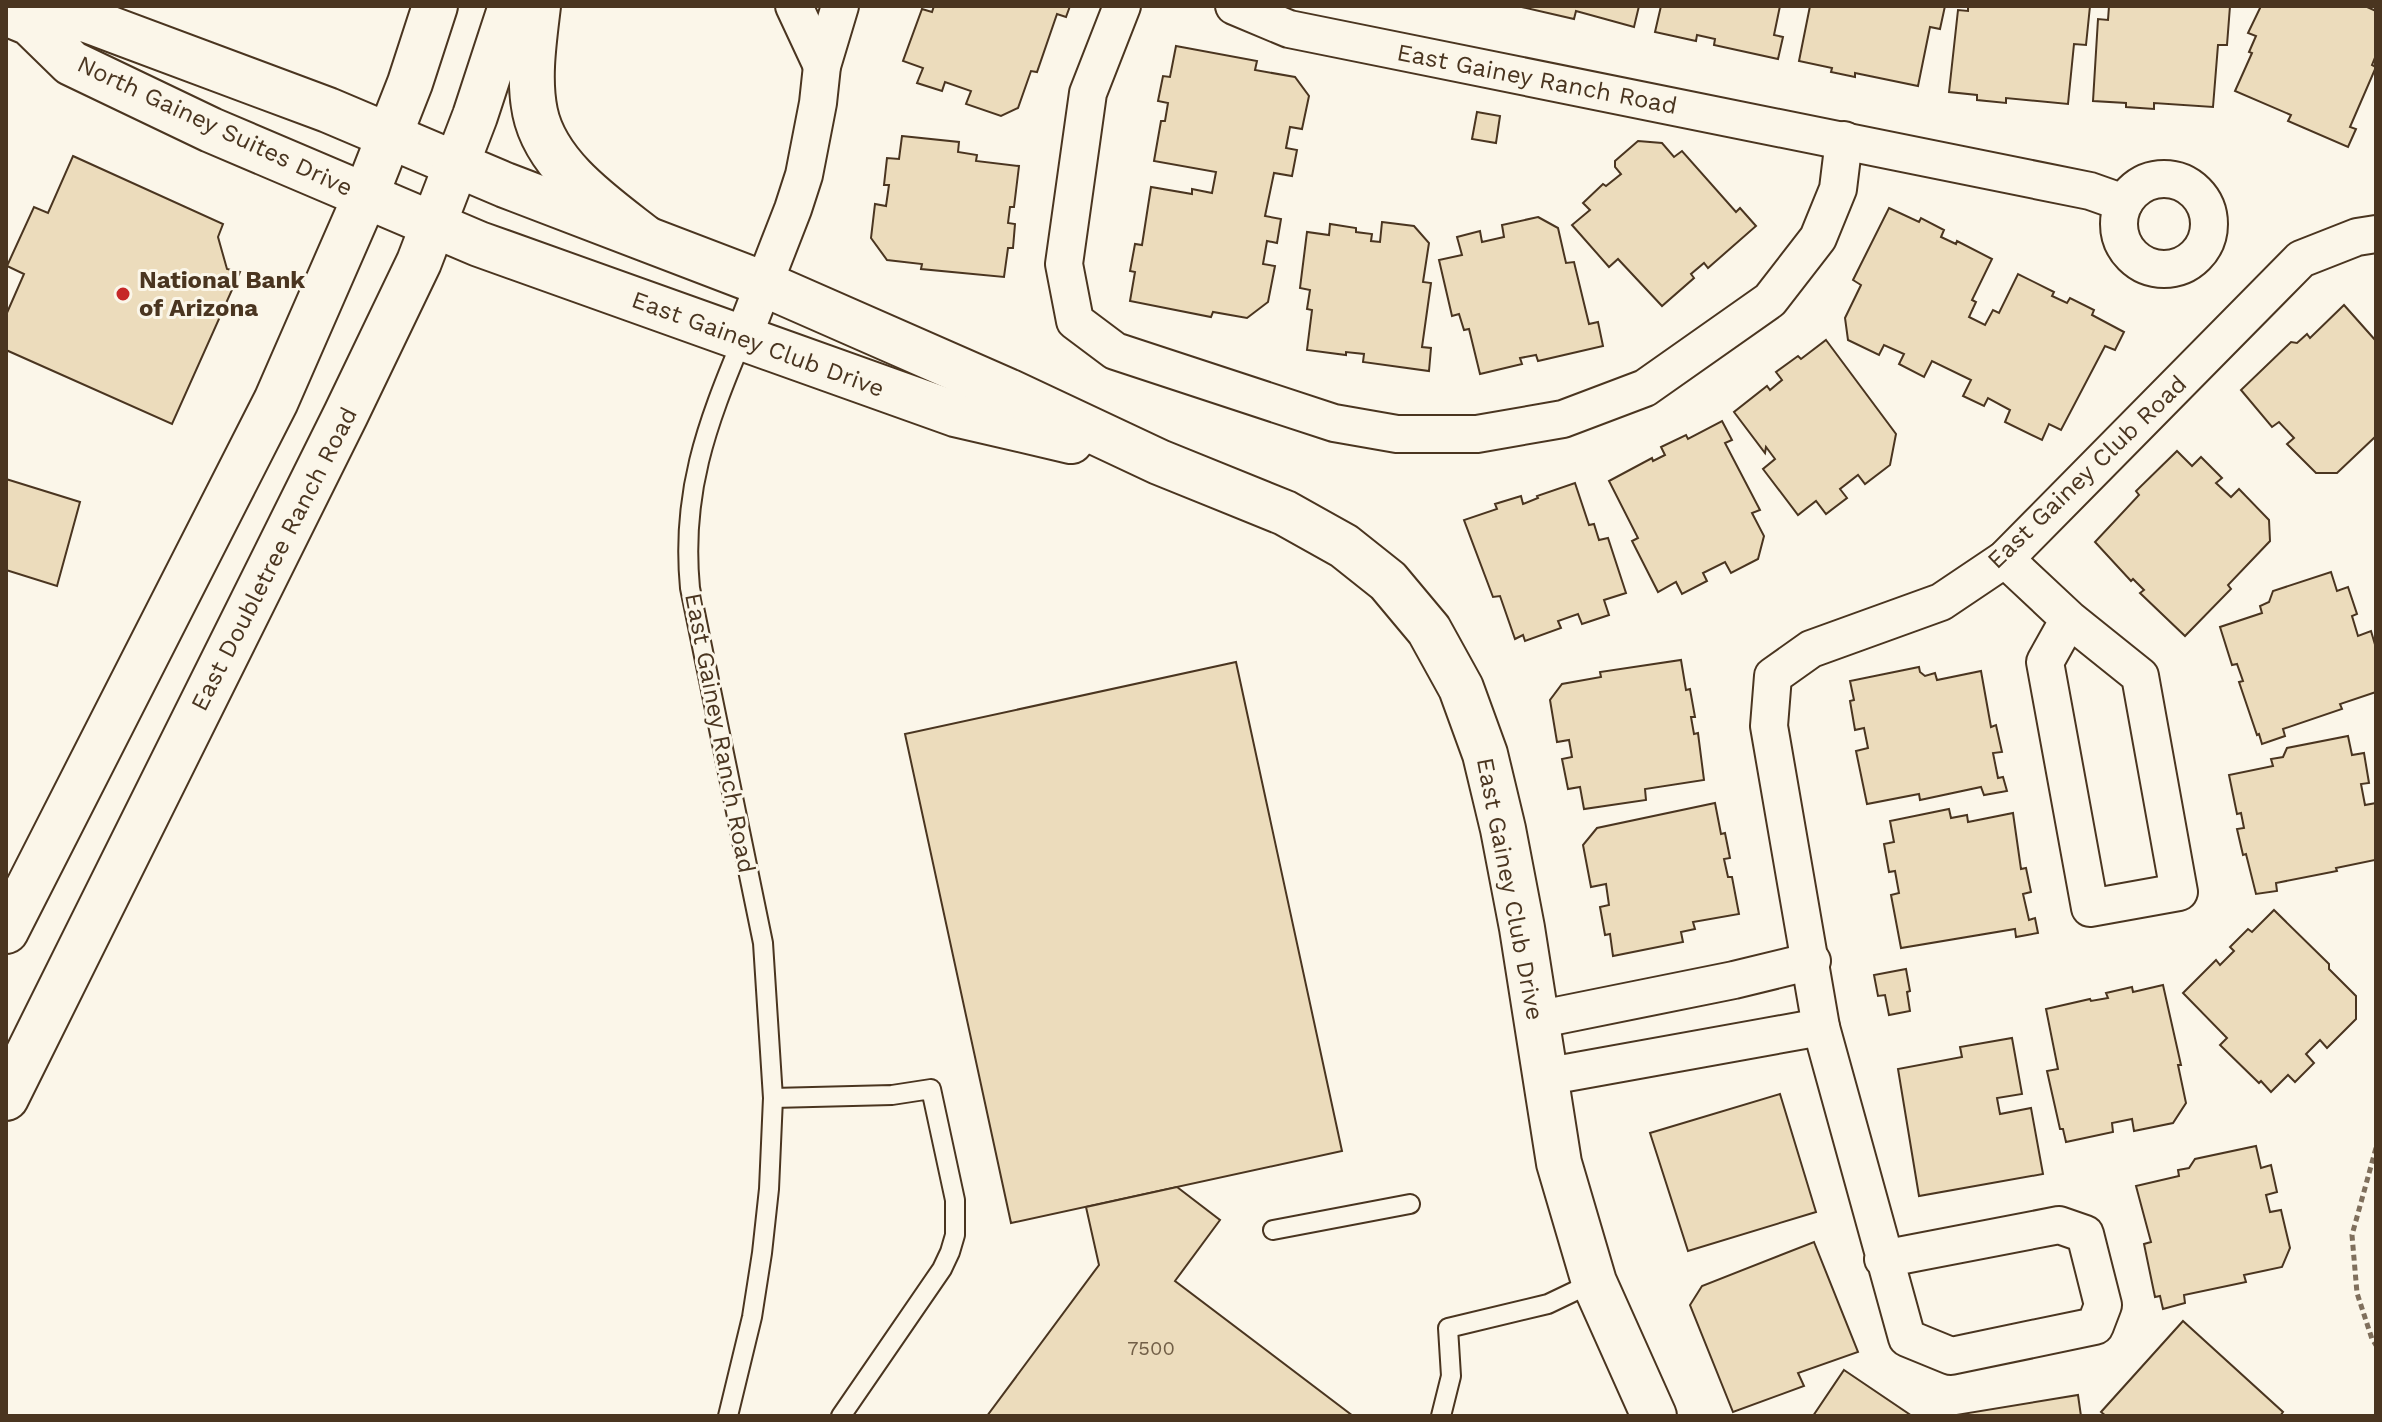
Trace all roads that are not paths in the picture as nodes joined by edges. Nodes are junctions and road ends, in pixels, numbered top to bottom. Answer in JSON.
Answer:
{"nodes":[{"id":1,"x":435,"y":6,"type":"edge"},
{"id":2,"x":511,"y":6,"type":"edge"},
{"id":3,"x":538,"y":6,"type":"edge"},
{"id":4,"x":794,"y":6,"type":"edge"},
{"id":5,"x":840,"y":6,"type":"edge"},
{"id":6,"x":1122,"y":6,"type":"edge"},
{"id":7,"x":1234,"y":6,"type":"edge"},
{"id":8,"x":18,"y":18,"type":"edge"},
{"id":9,"x":822,"y":66,"type":"junction"},
{"id":10,"x":390,"y":135,"type":"junction"},
{"id":11,"x":1844,"y":140,"type":"junction"},
{"id":12,"x":457,"y":165,"type":"junction"},
{"id":13,"x":366,"y":195,"type":"junction"},
{"id":14,"x":2124,"y":203,"type":"dead end"},
{"id":15,"x":434,"y":226,"type":"junction"},
{"id":16,"x":2376,"y":234,"type":"edge"},
{"id":17,"x":644,"y":237,"type":"junction"},
{"id":18,"x":764,"y":284,"type":"junction"},
{"id":19,"x":742,"y":340,"type":"junction"},
{"id":20,"x":1159,"y":462,"type":"junction"},
{"id":21,"x":2005,"y":559,"type":"junction"},
{"id":22,"x":2069,"y":619,"type":"junction"},
{"id":23,"x":6,"y":931,"type":"edge"},
{"id":24,"x":1812,"y":961,"type":"junction"},
{"id":25,"x":1536,"y":1020,"type":"junction"},
{"id":26,"x":1821,"y":1027,"type":"junction"},
{"id":27,"x":1544,"y":1077,"type":"junction"},
{"id":28,"x":6,"y":1098,"type":"edge"},
{"id":29,"x":773,"y":1098,"type":"junction"},
{"id":30,"x":1410,"y":1204,"type":"dead end"},
{"id":31,"x":1273,"y":1230,"type":"dead end"},
{"id":32,"x":1883,"y":1259,"type":"junction"},
{"id":33,"x":1594,"y":1282,"type":"junction"},
{"id":34,"x":728,"y":1416,"type":"edge"},
{"id":35,"x":841,"y":1416,"type":"edge"},
{"id":36,"x":1441,"y":1416,"type":"edge"},
{"id":37,"x":1654,"y":1416,"type":"edge"}],
"edges":[{"from":1,"to":10,"type":"street"},
{"from":2,"to":12,"type":"street","name":"East Doubletree Ranch Road"},
{"from":3,"to":17,"type":"street"},
{"from":4,"to":9,"type":"street"},
{"from":5,"to":9,"type":"street","name":"East Gainey Ranch Road"},
{"from":6,"to":11,"type":"street"},
{"from":7,"to":11,"type":"street","name":"East Gainey Ranch Road"},
{"from":8,"to":10,"type":"street","name":"North Gainey Suites Drive"},
{"from":8,"to":13,"type":"street","name":"North Gainey Suites Drive"},
{"from":9,"to":18,"type":"street","name":"East Gainey Ranch Road"},
{"from":10,"to":12,"type":"street","name":"East Gainey Club Drive"},
{"from":10,"to":13,"type":"street"},
{"from":11,"to":14,"type":"street","name":"East Gainey Ranch Road"},
{"from":12,"to":15,"type":"street","name":"East Doubletree Ranch Road"},
{"from":12,"to":17,"type":"street","name":"East Gainey Club Drive"},
{"from":13,"to":15,"type":"street","name":"East Gainey Club Drive"},
{"from":13,"to":23,"type":"street"},
{"from":15,"to":19,"type":"street","name":"East Gainey Club Drive"},
{"from":15,"to":28,"type":"street","name":"East Doubletree Ranch Road"},
{"from":16,"to":21,"type":"street","name":"East Gainey Club Road"},
{"from":17,"to":18,"type":"street","name":"East Gainey Club Drive"},
{"from":18,"to":19,"type":"street","name":"East Gainey Ranch Road"},
{"from":18,"to":20,"type":"street","name":"East Gainey Club Drive"},
{"from":19,"to":20,"type":"street","name":"East Gainey Club Drive"},
{"from":19,"to":29,"type":"lane","name":"East Gainey Ranch Road"},
{"from":20,"to":25,"type":"street","name":"East Gainey Club Drive"},
{"from":21,"to":22,"type":"street"},
{"from":21,"to":24,"type":"street","name":"East Gainey Club Road"},
{"from":22,"to":22,"type":"street"},
{"from":24,"to":25,"type":"street"},
{"from":24,"to":26,"type":"street"},
{"from":25,"to":27,"type":"street","name":"East Gainey Club Drive"},
{"from":26,"to":27,"type":"street"},
{"from":26,"to":32,"type":"street"},
{"from":27,"to":33,"type":"street","name":"East Gainey Club Drive"},
{"from":29,"to":34,"type":"lane","name":"East Gainey Ranch Road"},
{"from":29,"to":35,"type":"lane"},
{"from":30,"to":31,"type":"lane"},
{"from":32,"to":32,"type":"street"},
{"from":33,"to":36,"type":"lane"},
{"from":33,"to":37,"type":"street","name":"East Gainey Club Drive"}]}
